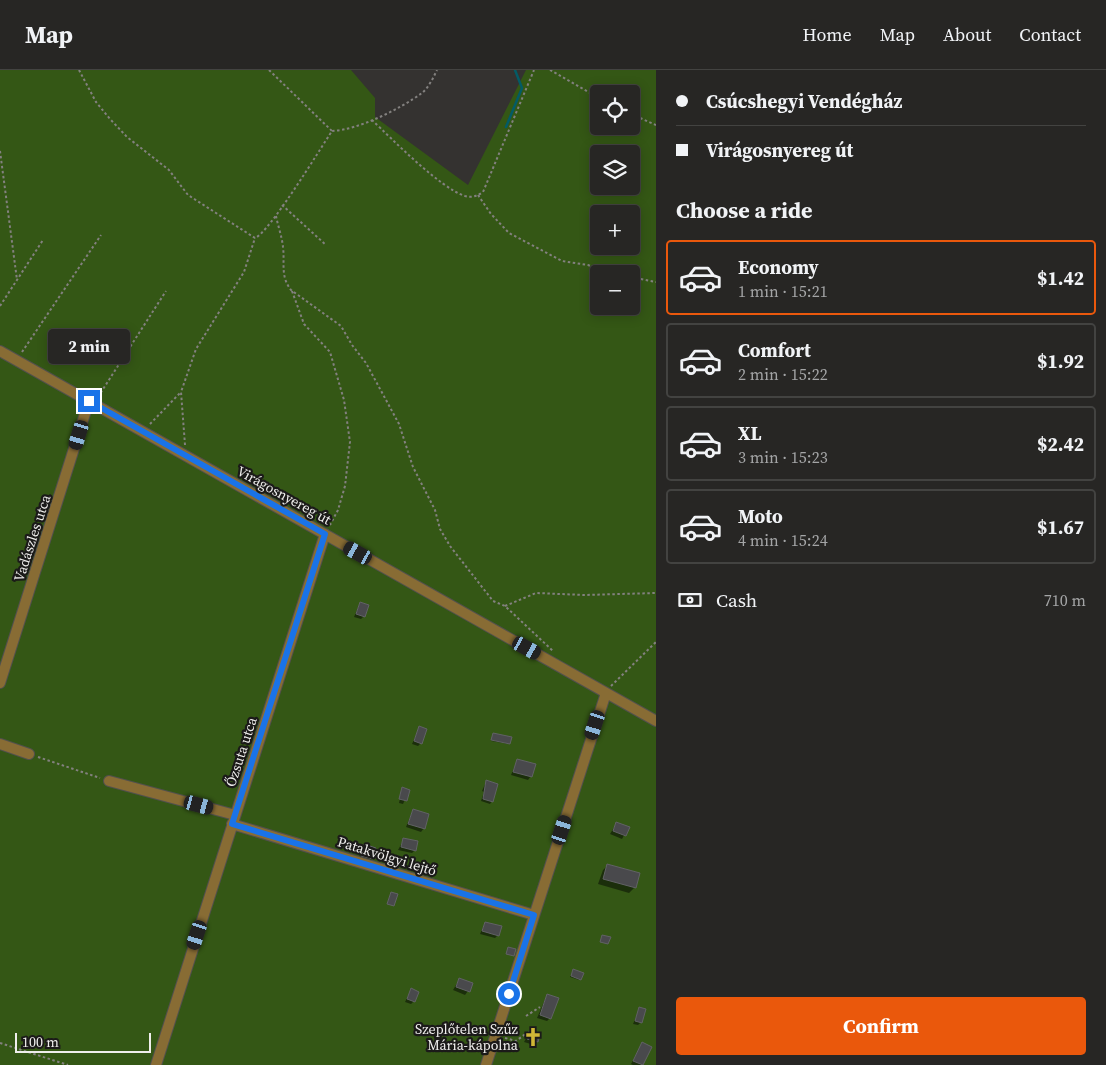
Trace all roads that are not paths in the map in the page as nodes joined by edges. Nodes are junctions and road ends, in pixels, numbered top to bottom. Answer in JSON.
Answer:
{"nodes":[{"id":1,"x":0,"y":351,"type":"edge"},
{"id":2,"x":92,"y":402,"type":"junction"},
{"id":3,"x":325,"y":534,"type":"junction"},
{"id":4,"x":0,"y":683,"type":"edge"},
{"id":5,"x":606,"y":693,"type":"junction"},
{"id":6,"x":656,"y":721,"type":"edge"},
{"id":7,"x":0,"y":744,"type":"edge"},
{"id":8,"x":29,"y":754,"type":"road end"},
{"id":9,"x":109,"y":781,"type":"road end"},
{"id":10,"x":234,"y":820,"type":"junction"},
{"id":11,"x":534,"y":915,"type":"junction"},
{"id":12,"x":156,"y":1065,"type":"edge"},
{"id":13,"x":486,"y":1065,"type":"edge"}],
"edges":[{"from":1,"to":2,"type":"street","name":"Virágosnyereg út"},
{"from":2,"to":3,"type":"street","name":"Virágosnyereg út"},
{"from":2,"to":4,"type":"street","name":"Vadászles utca"},
{"from":3,"to":5,"type":"street","name":"Virágosnyereg út"},
{"from":3,"to":10,"type":"street","name":"Őzsuta utca"},
{"from":5,"to":6,"type":"street","name":"Virágosnyereg út"},
{"from":5,"to":11,"type":"street"},
{"from":7,"to":8,"type":"street"},
{"from":9,"to":10,"type":"street","name":"Patakvölgyi lejtő"},
{"from":10,"to":11,"type":"street","name":"Patakvölgyi lejtő"},
{"from":10,"to":12,"type":"street","name":"Őzsuta utca"},
{"from":11,"to":13,"type":"street"}]}
